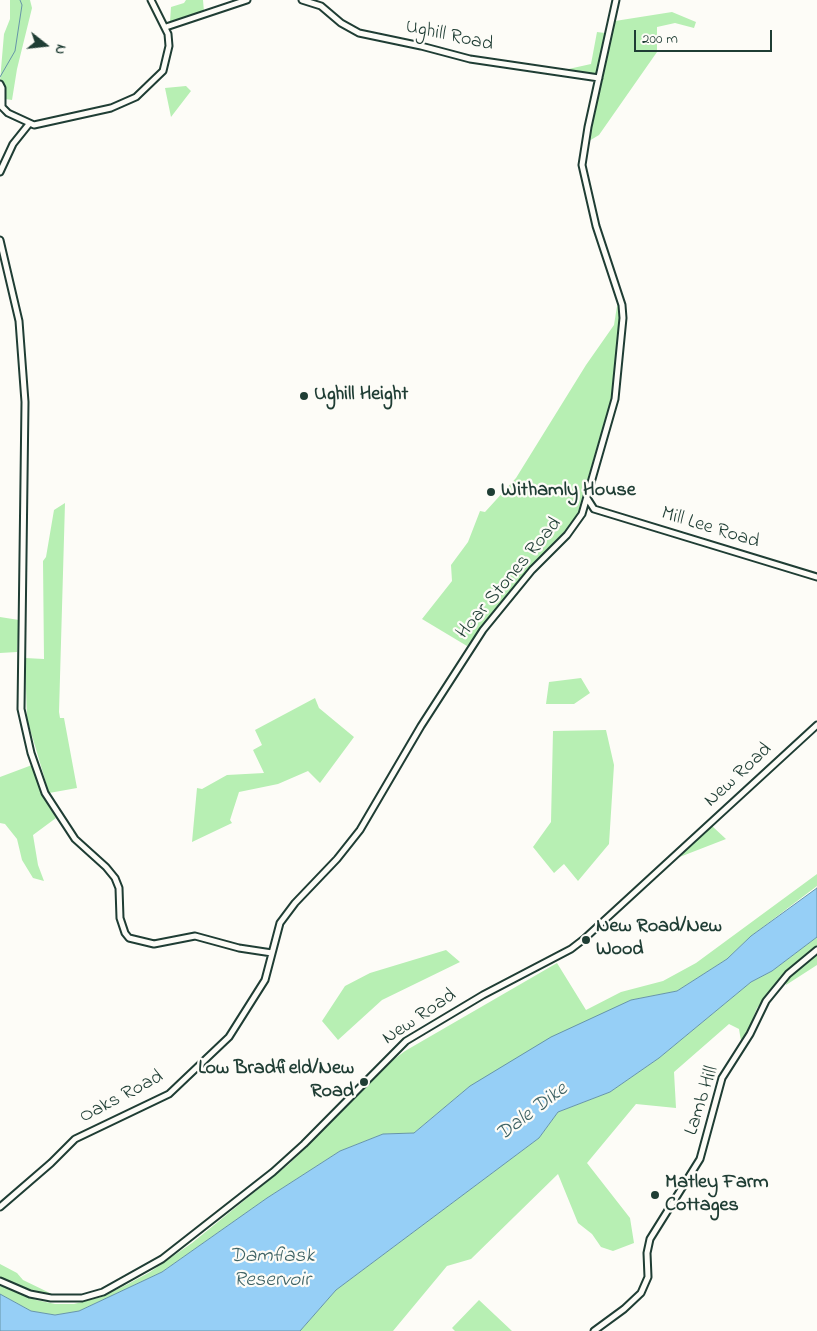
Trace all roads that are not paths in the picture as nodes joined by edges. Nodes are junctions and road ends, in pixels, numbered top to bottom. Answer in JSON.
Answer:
{"nodes":[{"id":1,"x":151,"y":0,"type":"edge"},
{"id":2,"x":247,"y":0,"type":"edge"},
{"id":3,"x":302,"y":0,"type":"edge"},
{"id":4,"x":616,"y":0,"type":"edge"},
{"id":5,"x":166,"y":28,"type":"junction"},
{"id":6,"x":599,"y":78,"type":"junction"},
{"id":7,"x":0,"y":84,"type":"edge"},
{"id":8,"x":29,"y":124,"type":"junction"},
{"id":9,"x":0,"y":172,"type":"edge"},
{"id":10,"x":0,"y":240,"type":"edge"},
{"id":11,"x":587,"y":498,"type":"junction"},
{"id":12,"x":594,"y":509,"type":"junction"},
{"id":13,"x":582,"y":514,"type":"junction"},
{"id":14,"x":817,"y":576,"type":"edge"},
{"id":15,"x":817,"y":725,"type":"edge"},
{"id":16,"x":817,"y":950,"type":"edge"},
{"id":17,"x":272,"y":953,"type":"junction"},
{"id":18,"x":0,"y":1207,"type":"edge"},
{"id":19,"x":0,"y":1281,"type":"edge"},
{"id":20,"x":594,"y":1331,"type":"edge"}],
"edges":[{"from":1,"to":5,"type":"street"},
{"from":2,"to":5,"type":"street"},
{"from":3,"to":6,"type":"street","name":"Ughill Road"},
{"from":4,"to":6,"type":"street","name":"Hoar Stones Road"},
{"from":5,"to":8,"type":"street"},
{"from":6,"to":11,"type":"street","name":"Hoar Stones Road"},
{"from":7,"to":8,"type":"street"},
{"from":8,"to":9,"type":"street"},
{"from":10,"to":17,"type":"street"},
{"from":11,"to":12,"type":"street"},
{"from":11,"to":13,"type":"street","name":"Hoar Stones Road"},
{"from":12,"to":13,"type":"street"},
{"from":12,"to":14,"type":"street","name":"Mill Lee Road"},
{"from":13,"to":17,"type":"street","name":"Hoar Stones Road"},
{"from":15,"to":19,"type":"street","name":"New Road"},
{"from":16,"to":20,"type":"street","name":"Lamb Hill"},
{"from":17,"to":18,"type":"street","name":"Oaks Road"}]}
